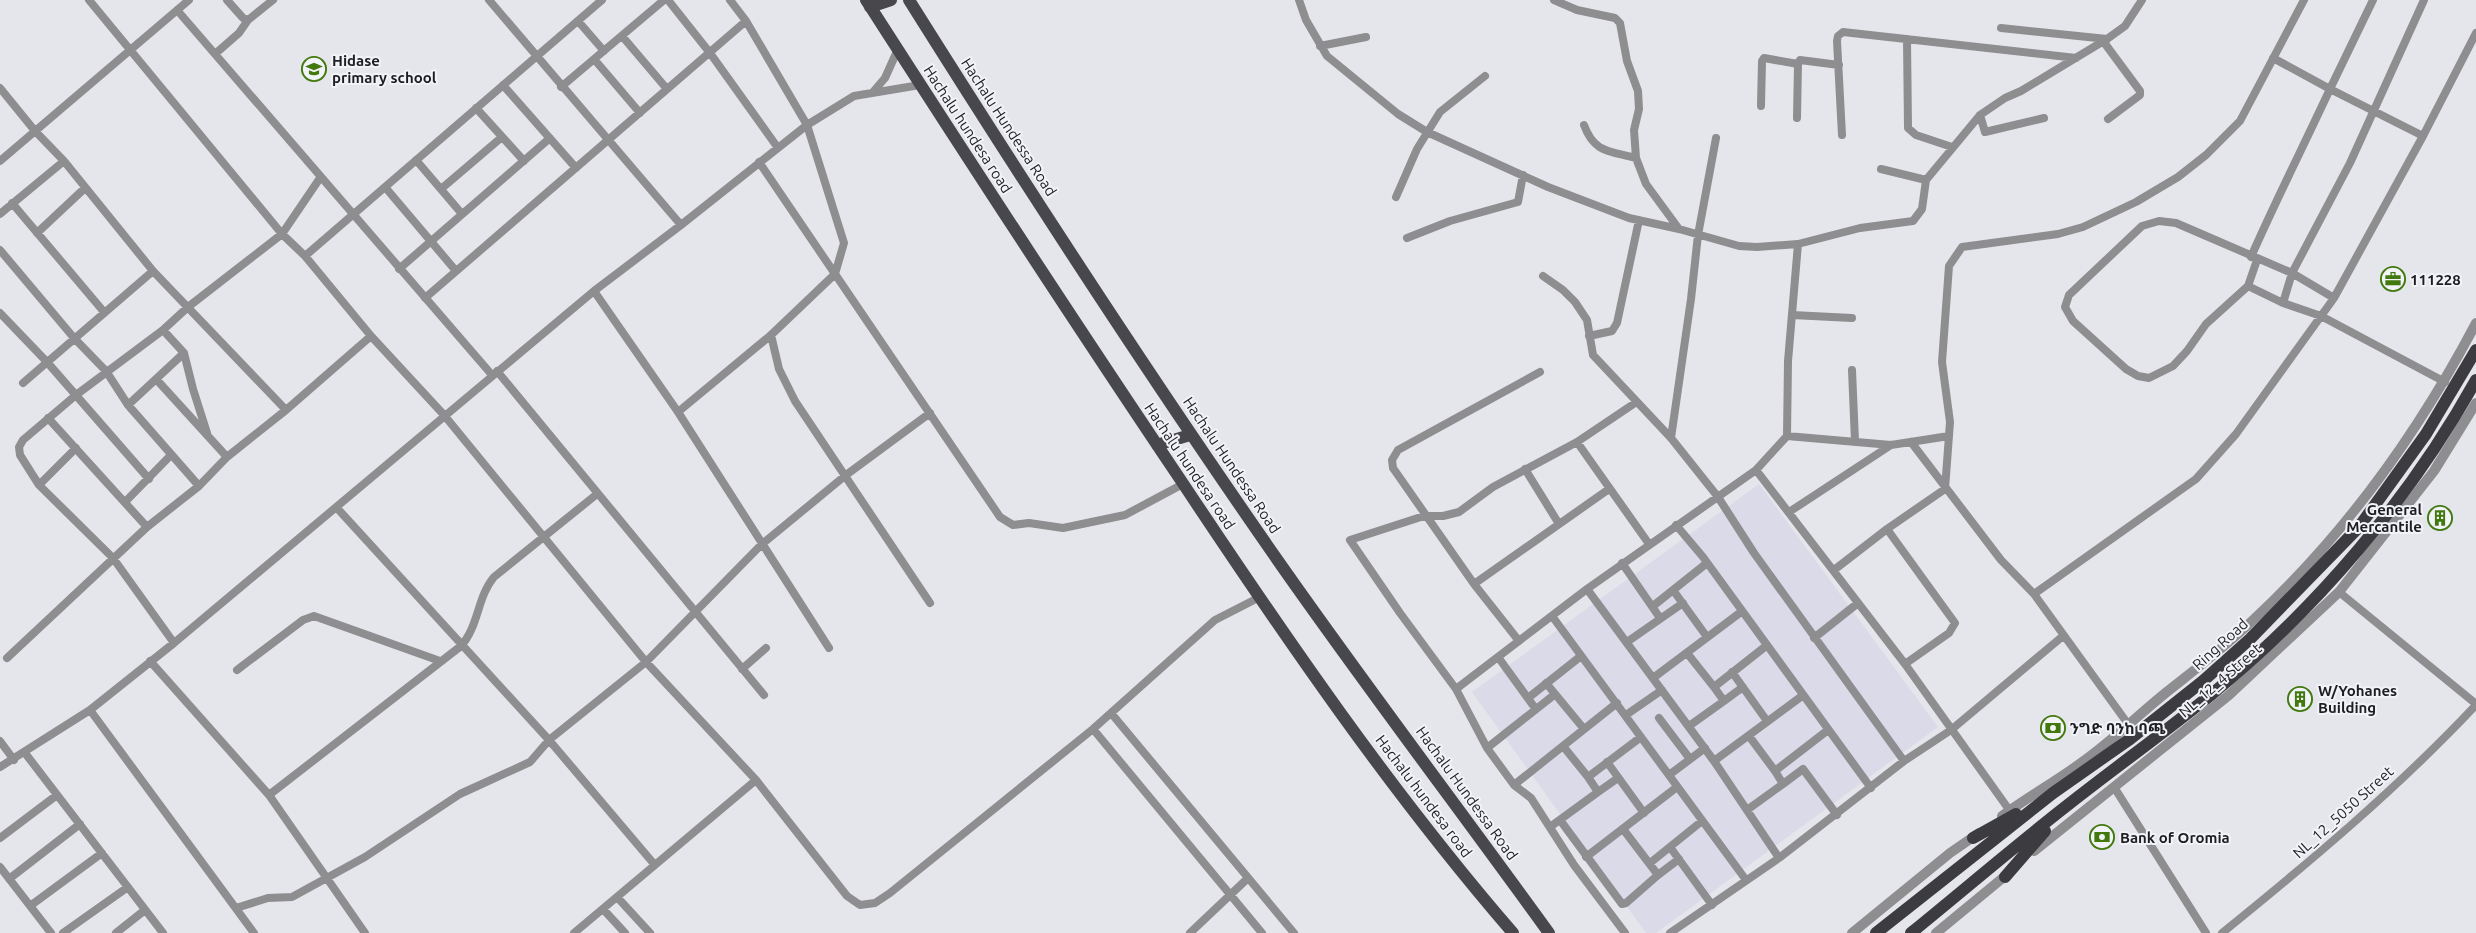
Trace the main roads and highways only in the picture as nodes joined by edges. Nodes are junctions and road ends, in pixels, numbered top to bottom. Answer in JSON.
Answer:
{"nodes":[{"id":1,"x":891,"y":0,"type":"edge"},
{"id":2,"x":909,"y":0,"type":"edge"},
{"id":3,"x":868,"y":4,"type":"edge"},
{"id":4,"x":2476,"y":350,"type":"edge"},
{"id":5,"x":2476,"y":380,"type":"edge"},
{"id":6,"x":1190,"y":434,"type":"junction"},
{"id":7,"x":1157,"y":445,"type":"junction"},
{"id":8,"x":2053,"y":793,"type":"junction"},
{"id":9,"x":2068,"y":805,"type":"junction"},
{"id":10,"x":1973,"y":838,"type":"road end"},
{"id":11,"x":2005,"y":877,"type":"road end"},
{"id":12,"x":1513,"y":933,"type":"edge"},
{"id":13,"x":1549,"y":933,"type":"edge"},
{"id":14,"x":1876,"y":933,"type":"edge"},
{"id":15,"x":1911,"y":933,"type":"edge"}],
"edges":[{"from":1,"to":3,"type":"main road"},
{"from":2,"to":6,"type":"main road","name":"Hachalu Hundessa Road"},
{"from":3,"to":7,"type":"main road","name":"Hachalu hundesa road"},
{"from":4,"to":8,"type":"highway","name":"Ring Road"},
{"from":5,"to":9,"type":"highway"},
{"from":6,"to":7,"type":"main road"},
{"from":6,"to":13,"type":"main road","name":"Hachalu Hundessa Road"},
{"from":7,"to":12,"type":"main road","name":"Hachalu hundesa road"},
{"from":8,"to":10,"type":"highway"},
{"from":8,"to":14,"type":"highway","name":"Ring Road"},
{"from":9,"to":11,"type":"highway"},
{"from":9,"to":15,"type":"highway"}]}
